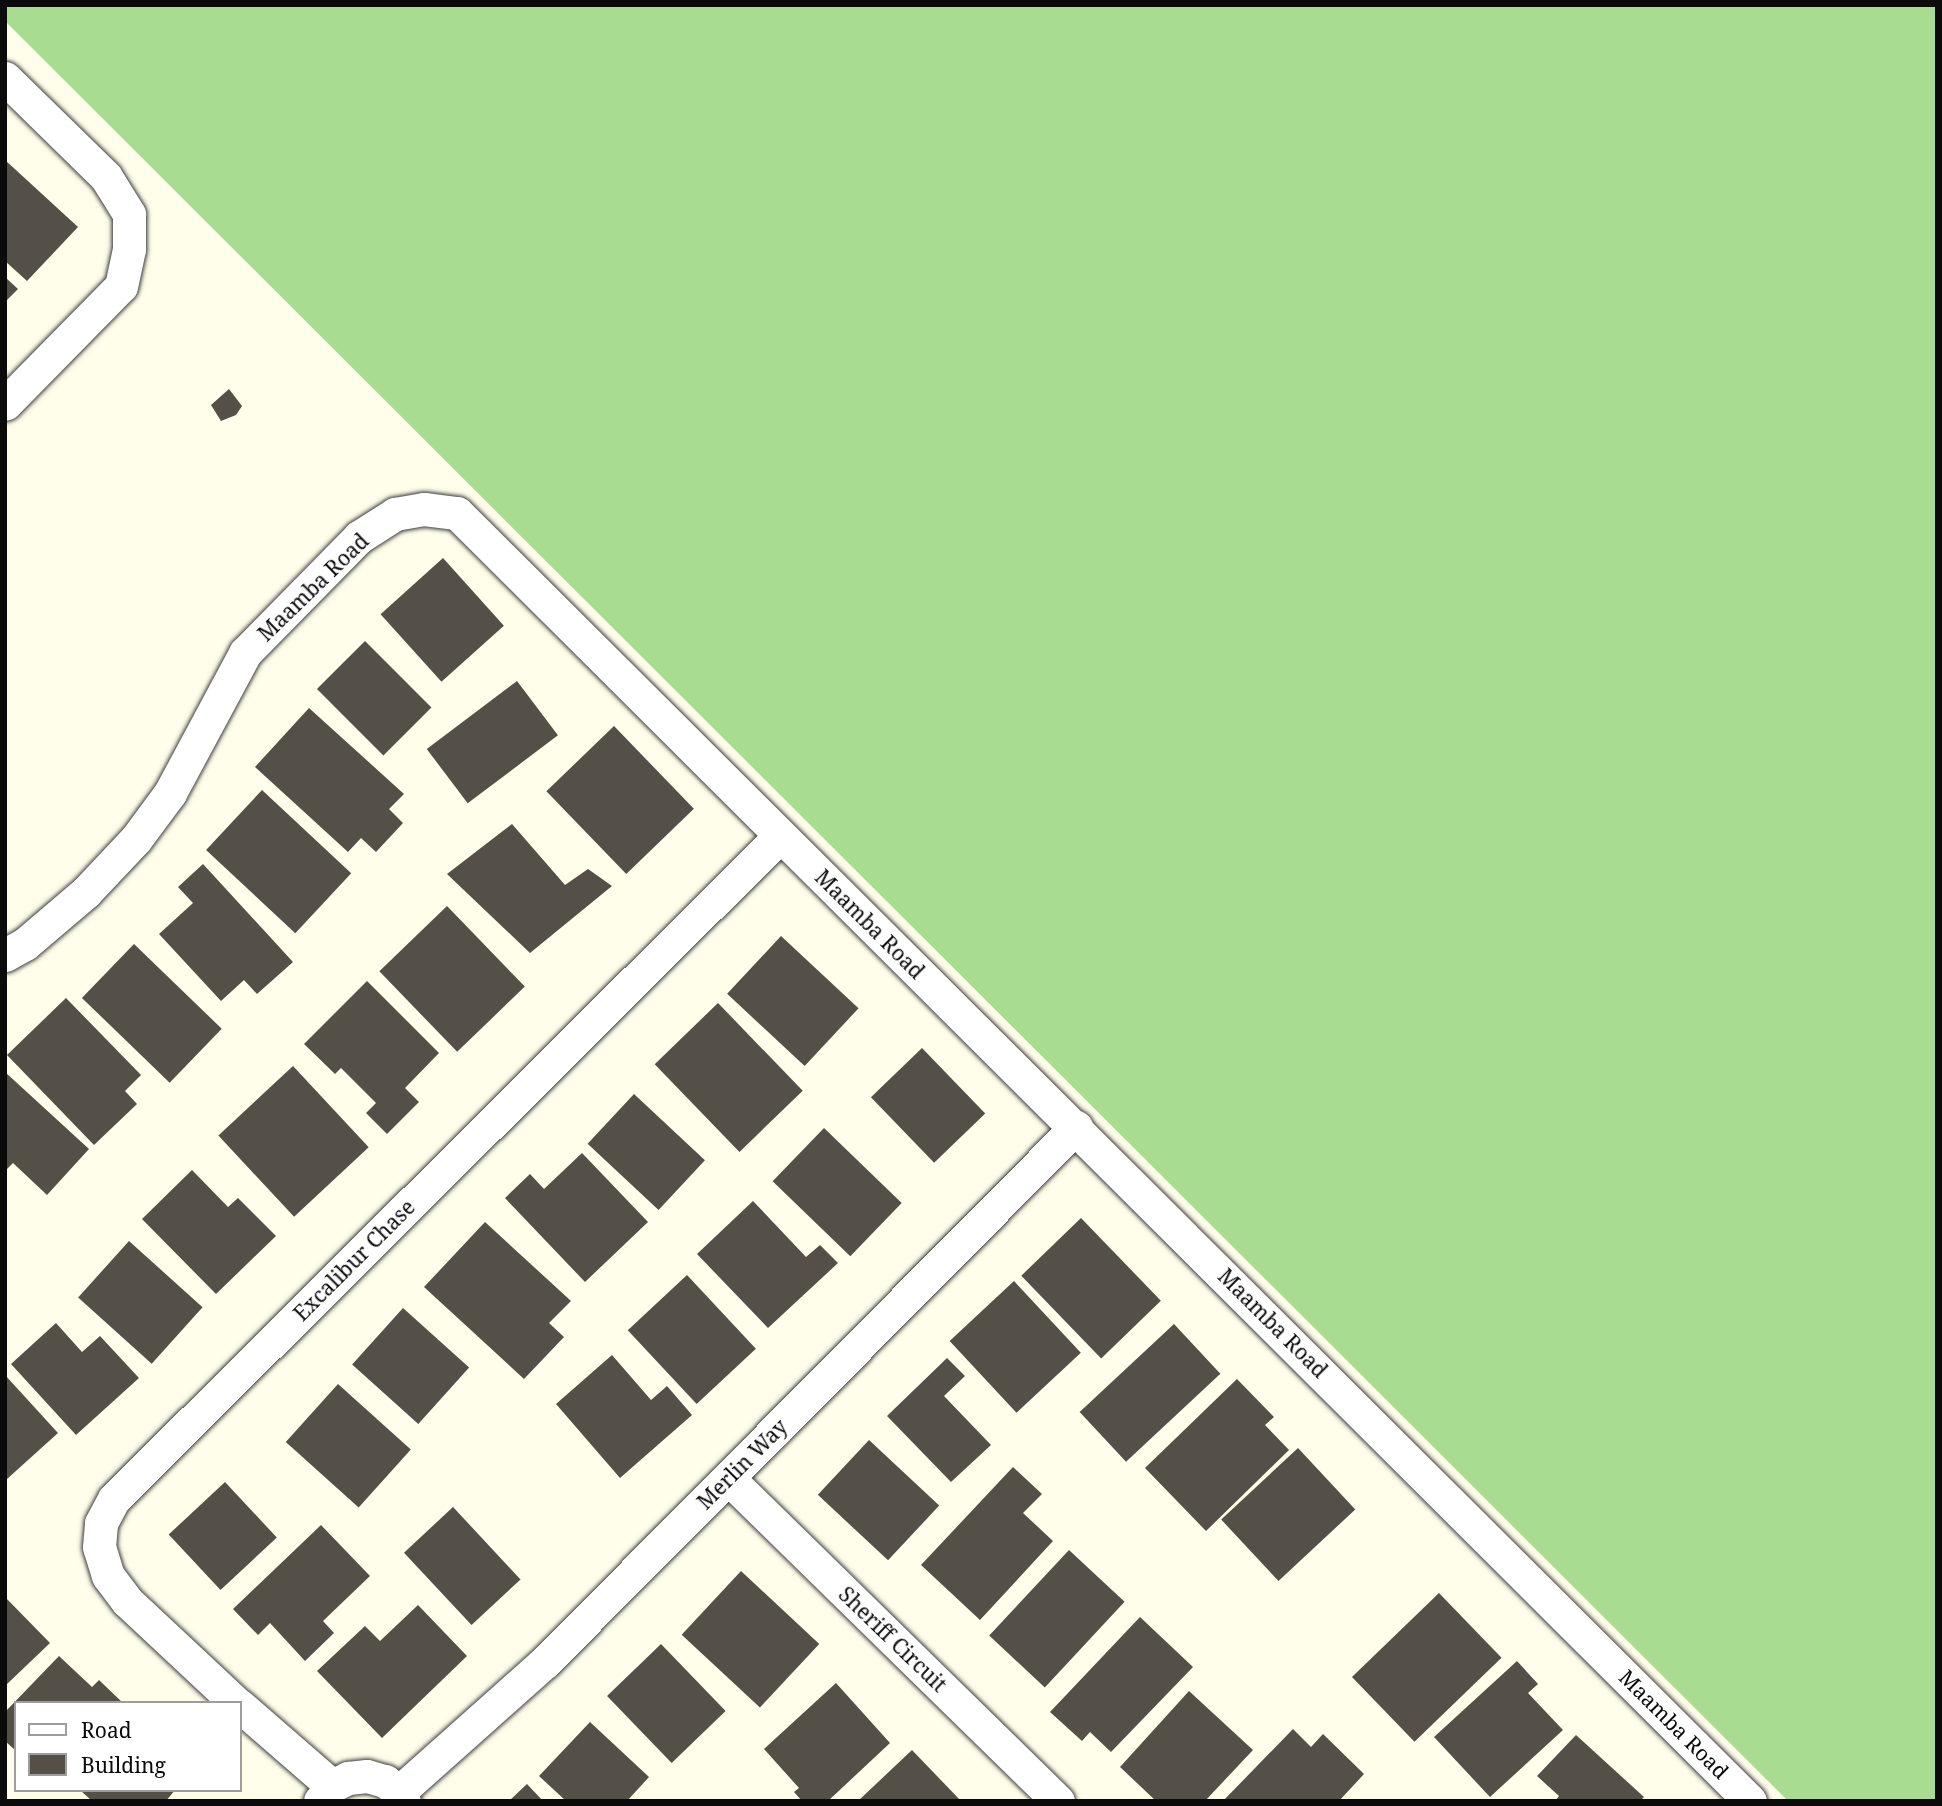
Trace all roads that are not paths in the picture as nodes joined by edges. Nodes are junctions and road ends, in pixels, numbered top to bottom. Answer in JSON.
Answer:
{"nodes":[{"id":1,"x":5,"y":78,"type":"edge"},
{"id":2,"x":5,"y":404,"type":"edge"},
{"id":3,"x":780,"y":836,"type":"junction"},
{"id":4,"x":5,"y":955,"type":"edge"},
{"id":5,"x":1076,"y":1127,"type":"junction"},
{"id":6,"x":728,"y":1478,"type":"junction"},
{"id":7,"x":235,"y":1701,"type":"edge"},
{"id":8,"x":242,"y":1708,"type":"edge"},
{"id":9,"x":326,"y":1794,"type":"edge"},
{"id":10,"x":402,"y":1797,"type":"edge"},
{"id":11,"x":1058,"y":1801,"type":"edge"},
{"id":12,"x":1750,"y":1801,"type":"edge"}],
"edges":[{"from":1,"to":2,"type":"street"},
{"from":3,"to":4,"type":"street","name":"Maamba Road"},
{"from":3,"to":5,"type":"street","name":"Maamba Road"},
{"from":3,"to":7,"type":"street","name":"Excalibur Chase"},
{"from":5,"to":6,"type":"street","name":"Merlin Way"},
{"from":5,"to":12,"type":"street","name":"Maamba Road"},
{"from":6,"to":10,"type":"street","name":"Merlin Way"},
{"from":6,"to":11,"type":"street","name":"Sheriff Circuit"},
{"from":8,"to":9,"type":"street","name":"Excalibur Chase"},
{"from":9,"to":10,"type":"street"}]}
